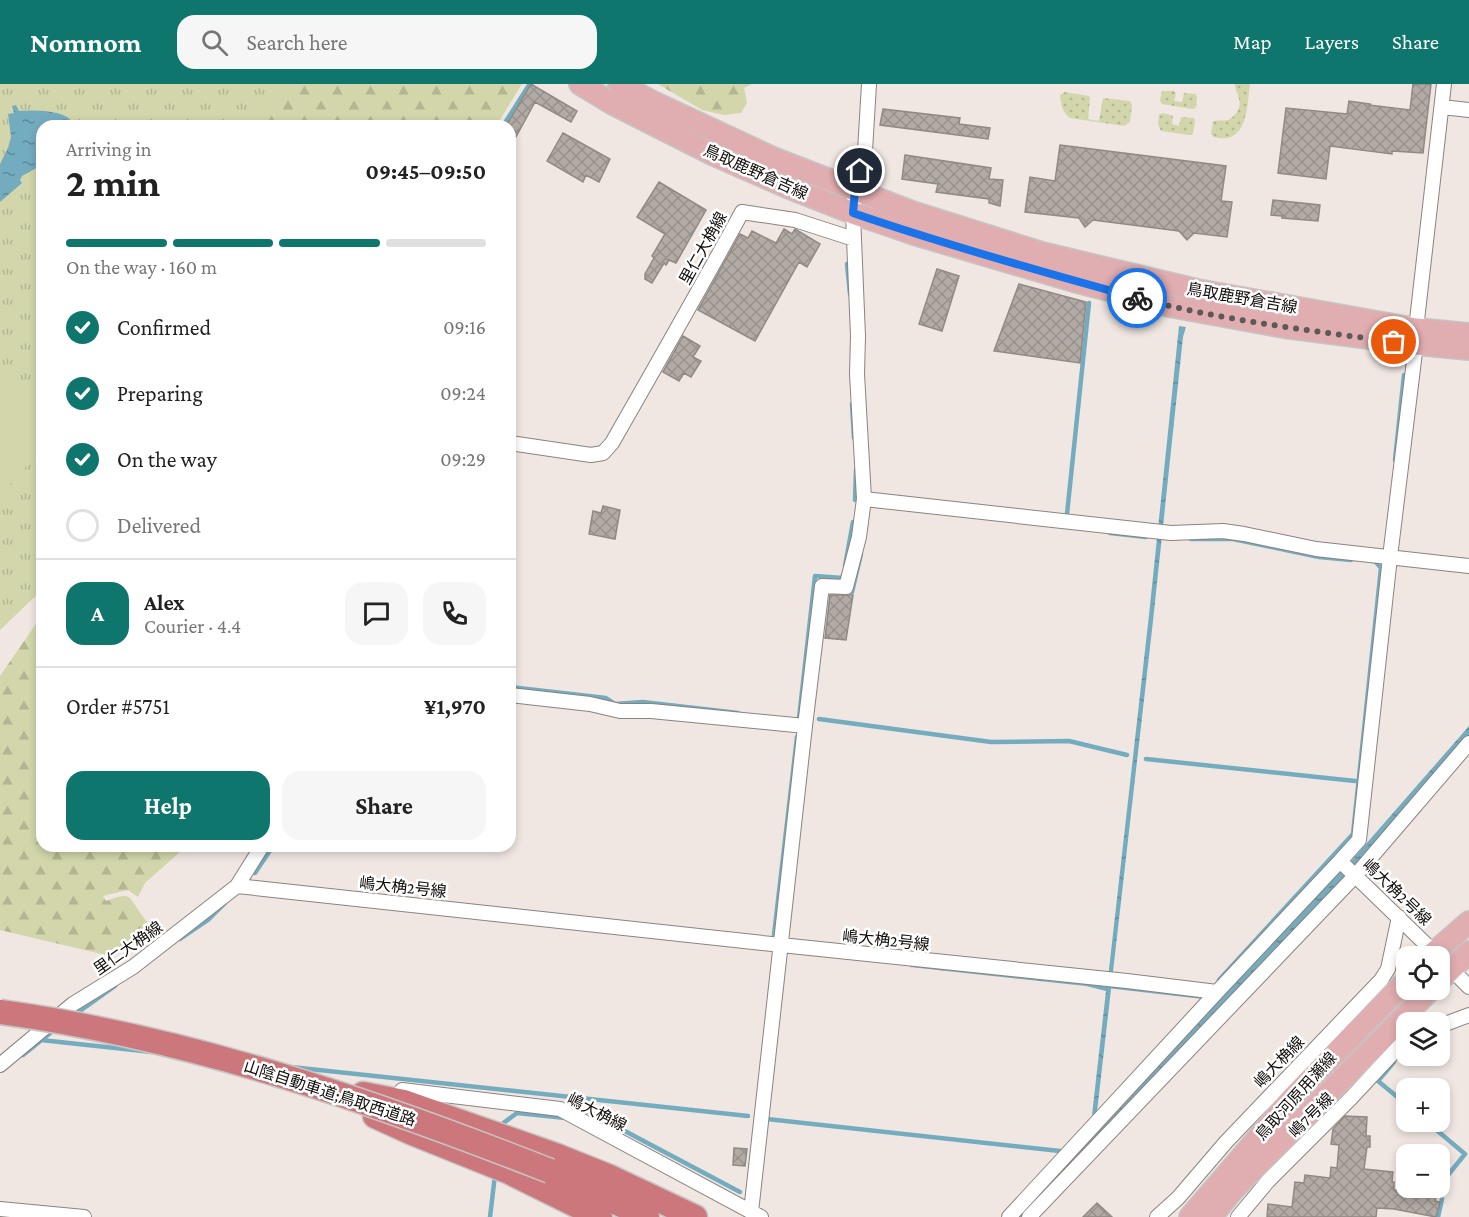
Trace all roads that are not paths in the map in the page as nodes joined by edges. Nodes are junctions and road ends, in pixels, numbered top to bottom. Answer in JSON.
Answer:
{"nodes":[{"id":1,"x":580,"y":84,"type":"edge"},
{"id":2,"x":619,"y":84,"type":"edge"},
{"id":3,"x":869,"y":84,"type":"edge"},
{"id":4,"x":1444,"y":84,"type":"edge"},
{"id":5,"x":1442,"y":107,"type":"junction"},
{"id":6,"x":1469,"y":110,"type":"edge"},
{"id":7,"x":855,"y":190,"type":"junction"},
{"id":8,"x":853,"y":213,"type":"junction"},
{"id":9,"x":854,"y":239,"type":"junction"},
{"id":10,"x":1469,"y":334,"type":"edge"},
{"id":11,"x":1416,"y":337,"type":"junction"},
{"id":12,"x":1469,"y":349,"type":"edge"},
{"id":13,"x":516,"y":444,"type":"edge"},
{"id":14,"x":864,"y":499,"type":"junction"},
{"id":15,"x":1390,"y":557,"type":"junction"},
{"id":16,"x":1469,"y":566,"type":"edge"},
{"id":17,"x":516,"y":695,"type":"edge"},
{"id":18,"x":805,"y":726,"type":"junction"},
{"id":19,"x":1469,"y":743,"type":"edge"},
{"id":20,"x":258,"y":852,"type":"edge"},
{"id":21,"x":1340,"y":861,"type":"junction"},
{"id":22,"x":1355,"y":876,"type":"junction"},
{"id":23,"x":237,"y":886,"type":"junction"},
{"id":24,"x":1399,"y":917,"type":"junction"},
{"id":25,"x":1469,"y":922,"type":"edge"},
{"id":26,"x":781,"y":945,"type":"junction"},
{"id":27,"x":1425,"y":946,"type":"edge"},
{"id":28,"x":1450,"y":947,"type":"edge"},
{"id":29,"x":1469,"y":952,"type":"edge"},
{"id":30,"x":1450,"y":958,"type":"edge"},
{"id":31,"x":1450,"y":971,"type":"edge"},
{"id":32,"x":1469,"y":987,"type":"edge"},
{"id":33,"x":1396,"y":991,"type":"edge"},
{"id":34,"x":1217,"y":992,"type":"junction"},
{"id":35,"x":1420,"y":1000,"type":"edge"},
{"id":36,"x":0,"y":1012,"type":"edge"},
{"id":37,"x":1469,"y":1015,"type":"edge"},
{"id":38,"x":0,"y":1021,"type":"edge"},
{"id":39,"x":1450,"y":1022,"type":"edge"},
{"id":40,"x":1396,"y":1050,"type":"edge"},
{"id":41,"x":0,"y":1065,"type":"edge"},
{"id":42,"x":402,"y":1090,"type":"dead end"},
{"id":43,"x":549,"y":1173,"type":"junction"},
{"id":44,"x":0,"y":1209,"type":"edge"},
{"id":45,"x":756,"y":1214,"type":"edge"},
{"id":46,"x":56,"y":1216,"type":"edge"},
{"id":47,"x":84,"y":1217,"type":"edge"},
{"id":48,"x":600,"y":1217,"type":"edge"},
{"id":49,"x":629,"y":1217,"type":"edge"},
{"id":50,"x":647,"y":1217,"type":"edge"},
{"id":51,"x":695,"y":1217,"type":"edge"},
{"id":52,"x":1008,"y":1217,"type":"edge"},
{"id":53,"x":1029,"y":1217,"type":"edge"},
{"id":54,"x":1157,"y":1217,"type":"edge"},
{"id":55,"x":1190,"y":1217,"type":"edge"},
{"id":56,"x":1211,"y":1217,"type":"edge"},
{"id":57,"x":1238,"y":1217,"type":"edge"}],
"edges":[{"from":1,"to":8,"type":"main road","name":"鳥取鹿野倉吉線"},
{"from":2,"to":7,"type":"main road","name":"鳥取鹿野倉吉線"},
{"from":3,"to":7,"type":"street"},
{"from":4,"to":5,"type":"street"},
{"from":5,"to":6,"type":"street"},
{"from":5,"to":11,"type":"street"},
{"from":7,"to":8,"type":"street"},
{"from":7,"to":11,"type":"main road","name":"鳥取鹿野倉吉線"},
{"from":8,"to":9,"type":"street"},
{"from":8,"to":11,"type":"main road","name":"鳥取鹿野倉吉線"},
{"from":9,"to":13,"type":"street","name":"里仁大桷線"},
{"from":9,"to":14,"type":"street"},
{"from":10,"to":11,"type":"main road","name":"鳥取鹿野倉吉線"},
{"from":11,"to":12,"type":"main road","name":"鳥取鹿野倉吉線"},
{"from":11,"to":15,"type":"street"},
{"from":14,"to":15,"type":"street"},
{"from":14,"to":18,"type":"street"},
{"from":15,"to":16,"type":"street"},
{"from":15,"to":21,"type":"street"},
{"from":17,"to":18,"type":"street"},
{"from":18,"to":26,"type":"street"},
{"from":19,"to":22,"type":"street"},
{"from":20,"to":23,"type":"street","name":"里仁大桷線"},
{"from":21,"to":22,"type":"street","name":"嶋大桷2号線"},
{"from":21,"to":34,"type":"street","name":"嶋大桷2号線"},
{"from":22,"to":24,"type":"street","name":"嶋大桷2号線"},
{"from":22,"to":53,"type":"street"},
{"from":23,"to":26,"type":"street","name":"嶋大桷2号線"},
{"from":23,"to":41,"type":"street","name":"里仁大桷線"},
{"from":24,"to":27,"type":"street","name":"嶋大桷2号線"},
{"from":24,"to":54,"type":"street","name":"嶋大桷線"},
{"from":25,"to":28,"type":"main road"},
{"from":26,"to":34,"type":"street","name":"嶋大桷2号線"},
{"from":26,"to":45,"type":"street"},
{"from":29,"to":30,"type":"main road"},
{"from":31,"to":32,"type":"street","name":"嶋大桷2号線"},
{"from":33,"to":55,"type":"main road","name":"鳥取河原用瀬線"},
{"from":34,"to":52,"type":"street"},
{"from":35,"to":56,"type":"main road","name":"鳥取河原用瀬線"},
{"from":36,"to":43,"type":"highway","name":"山陰自動車道;鳥取西道路","bridge":true},
{"from":37,"to":39,"type":"street"},
{"from":38,"to":43,"type":"highway","name":"山陰自動車道;鳥取西道路"},
{"from":40,"to":57,"type":"street","name":"嶋7号線"},
{"from":42,"to":45,"type":"street","name":"嶋大桷線"},
{"from":43,"to":48,"type":"highway"},
{"from":43,"to":49,"type":"highway","name":"山陰自動車道;鳥取西道路"},
{"from":43,"to":50,"type":"highway","name":"山陰自動車道;鳥取西道路"},
{"from":43,"to":51,"type":"highway"},
{"from":44,"to":46,"type":"street"},
{"from":46,"to":47,"type":"street"}]}
